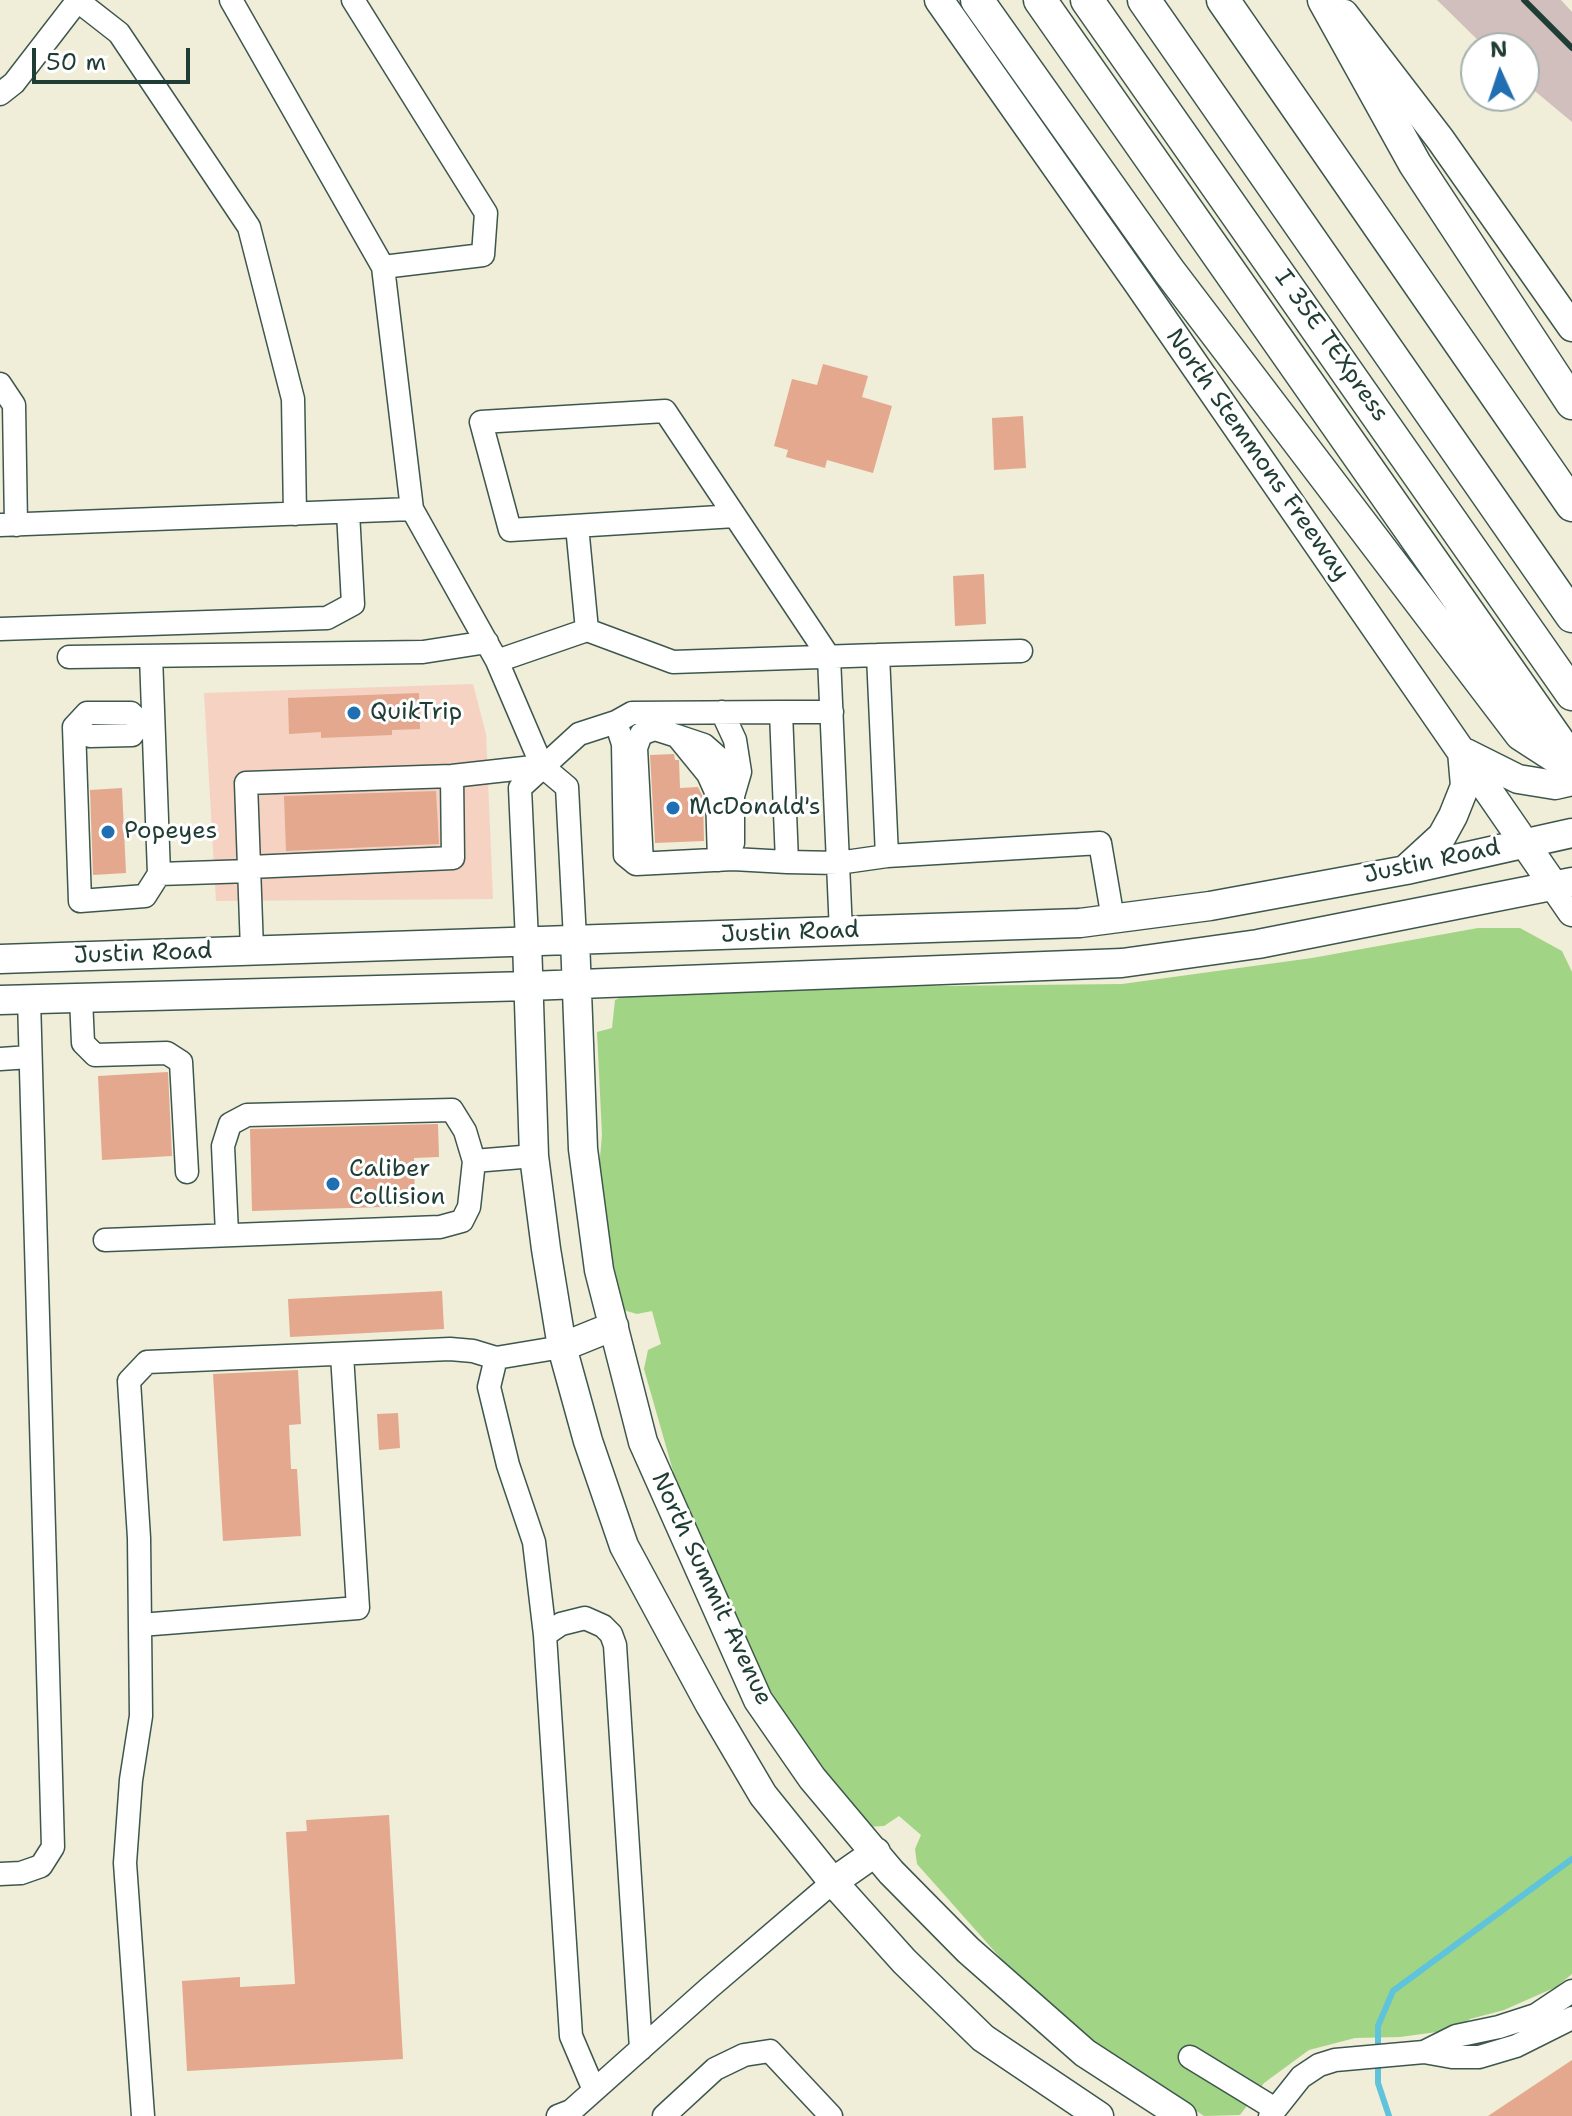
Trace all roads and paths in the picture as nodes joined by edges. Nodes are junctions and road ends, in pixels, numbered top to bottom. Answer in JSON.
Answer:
{"nodes":[{"id":1,"x":78,"y":0,"type":"edge"},
{"id":2,"x":231,"y":0,"type":"edge"},
{"id":3,"x":353,"y":0,"type":"edge"},
{"id":4,"x":939,"y":0,"type":"edge"},
{"id":5,"x":977,"y":0,"type":"edge"},
{"id":6,"x":1040,"y":0,"type":"edge"},
{"id":7,"x":1087,"y":0,"type":"edge"},
{"id":8,"x":1144,"y":0,"type":"edge"},
{"id":9,"x":1223,"y":0,"type":"edge"},
{"id":10,"x":1324,"y":0,"type":"edge"},
{"id":11,"x":1333,"y":0,"type":"edge"},
{"id":12,"x":0,"y":94,"type":"edge"},
{"id":13,"x":383,"y":267,"type":"junction"},
{"id":14,"x":1572,"y":327,"type":"edge"},
{"id":15,"x":0,"y":384,"type":"edge"},
{"id":16,"x":1572,"y":403,"type":"edge"},
{"id":17,"x":1572,"y":505,"type":"edge"},
{"id":18,"x":412,"y":509,"type":"junction"},
{"id":19,"x":348,"y":512,"type":"junction"},
{"id":20,"x":295,"y":514,"type":"junction"},
{"id":21,"x":735,"y":516,"type":"junction"},
{"id":22,"x":8,"y":525,"type":"edge"},
{"id":23,"x":577,"y":526,"type":"junction"},
{"id":24,"x":1572,"y":616,"type":"edge"},
{"id":25,"x":0,"y":629,"type":"edge"},
{"id":26,"x":587,"y":630,"type":"junction"},
{"id":27,"x":492,"y":651,"type":"junction"},
{"id":28,"x":1021,"y":651,"type":"dead end"},
{"id":29,"x":878,"y":655,"type":"junction"},
{"id":30,"x":151,"y":656,"type":"junction"},
{"id":31,"x":69,"y":657,"type":"dead end"},
{"id":32,"x":829,"y":657,"type":"junction"},
{"id":33,"x":1565,"y":683,"type":"edge"},
{"id":34,"x":722,"y":712,"type":"junction"},
{"id":35,"x":781,"y":712,"type":"junction"},
{"id":36,"x":832,"y":712,"type":"junction"},
{"id":37,"x":616,"y":722,"type":"junction"},
{"id":38,"x":147,"y":723,"type":"junction"},
{"id":39,"x":1462,"y":750,"type":"junction"},
{"id":40,"x":1572,"y":760,"type":"edge"},
{"id":41,"x":542,"y":766,"type":"junction"},
{"id":42,"x":1572,"y":767,"type":"edge"},
{"id":43,"x":452,"y":776,"type":"junction"},
{"id":44,"x":1572,"y":781,"type":"edge"},
{"id":45,"x":1572,"y":833,"type":"edge"},
{"id":46,"x":1525,"y":841,"type":"junction"},
{"id":47,"x":887,"y":856,"type":"junction"},
{"id":48,"x":726,"y":860,"type":"junction"},
{"id":49,"x":787,"y":862,"type":"junction"},
{"id":50,"x":642,"y":863,"type":"junction"},
{"id":51,"x":838,"y":863,"type":"junction"},
{"id":52,"x":250,"y":869,"type":"junction"},
{"id":53,"x":1406,"y":870,"type":"junction"},
{"id":54,"x":159,"y":874,"type":"junction"},
{"id":55,"x":1563,"y":883,"type":"edge"},
{"id":56,"x":1572,"y":912,"type":"edge"},
{"id":57,"x":1113,"y":919,"type":"junction"},
{"id":58,"x":841,"y":932,"type":"junction"},
{"id":59,"x":575,"y":939,"type":"junction"},
{"id":60,"x":527,"y":941,"type":"junction"},
{"id":61,"x":252,"y":950,"type":"junction"},
{"id":62,"x":0,"y":959,"type":"edge"},
{"id":63,"x":578,"y":983,"type":"junction"},
{"id":64,"x":529,"y":986,"type":"junction"},
{"id":65,"x":81,"y":998,"type":"junction"},
{"id":66,"x":29,"y":999,"type":"junction"},
{"id":67,"x":0,"y":1000,"type":"edge"},
{"id":68,"x":30,"y":1057,"type":"junction"},
{"id":69,"x":0,"y":1059,"type":"edge"},
{"id":70,"x":534,"y":1156,"type":"junction"},
{"id":71,"x":474,"y":1161,"type":"junction"},
{"id":72,"x":187,"y":1172,"type":"dead end"},
{"id":73,"x":227,"y":1234,"type":"junction"},
{"id":74,"x":105,"y":1240,"type":"dead end"},
{"id":75,"x":614,"y":1326,"type":"junction"},
{"id":76,"x":562,"y":1347,"type":"junction"},
{"id":77,"x":342,"y":1355,"type":"junction"},
{"id":78,"x":496,"y":1358,"type":"junction"},
{"id":79,"x":140,"y":1625,"type":"junction"},
{"id":80,"x":545,"y":1635,"type":"junction"},
{"id":81,"x":876,"y":1852,"type":"junction"},
{"id":82,"x":0,"y":1874,"type":"edge"},
{"id":83,"x":833,"y":1882,"type":"junction"},
{"id":84,"x":1572,"y":1991,"type":"edge"},
{"id":85,"x":1572,"y":2018,"type":"edge"},
{"id":86,"x":641,"y":2049,"type":"junction"},
{"id":87,"x":1424,"y":2052,"type":"junction"},
{"id":88,"x":1190,"y":2057,"type":"dead end"},
{"id":89,"x":594,"y":2090,"type":"junction"},
{"id":90,"x":1272,"y":2112,"type":"edge"},
{"id":91,"x":143,"y":2116,"type":"edge"},
{"id":92,"x":558,"y":2116,"type":"edge"},
{"id":93,"x":664,"y":2116,"type":"edge"},
{"id":94,"x":831,"y":2116,"type":"edge"},
{"id":95,"x":1099,"y":2116,"type":"edge"},
{"id":96,"x":1182,"y":2116,"type":"edge"}],
"edges":[{"from":1,"to":12,"type":"street"},
{"from":1,"to":20,"type":"street"},
{"from":2,"to":13,"type":"street"},
{"from":3,"to":13,"type":"street"},
{"from":4,"to":39,"type":"main road","name":"North Stemmons Freeway"},
{"from":5,"to":42,"type":"highway"},
{"from":6,"to":40,"type":"highway"},
{"from":7,"to":33,"type":"highway","name":"I 35E TEXpress"},
{"from":8,"to":24,"type":"highway"},
{"from":9,"to":17,"type":"highway"},
{"from":10,"to":16,"type":"highway"},
{"from":11,"to":14,"type":"main road"},
{"from":13,"to":18,"type":"street"},
{"from":15,"to":22,"type":"street"},
{"from":18,"to":19,"type":"street"},
{"from":18,"to":27,"type":"street"},
{"from":19,"to":20,"type":"street"},
{"from":19,"to":25,"type":"street"},
{"from":20,"to":22,"type":"street"},
{"from":21,"to":23,"type":"street"},
{"from":21,"to":23,"type":"street"},
{"from":21,"to":32,"type":"street"},
{"from":23,"to":26,"type":"street"},
{"from":26,"to":27,"type":"street"},
{"from":26,"to":32,"type":"street"},
{"from":27,"to":30,"type":"street"},
{"from":27,"to":41,"type":"street"},
{"from":28,"to":29,"type":"street"},
{"from":29,"to":32,"type":"street"},
{"from":29,"to":47,"type":"street"},
{"from":30,"to":31,"type":"street"},
{"from":30,"to":38,"type":"street"},
{"from":32,"to":36,"type":"street"},
{"from":34,"to":35,"type":"street"},
{"from":34,"to":37,"type":"street"},
{"from":34,"to":48,"type":"street"},
{"from":35,"to":36,"type":"street"},
{"from":35,"to":49,"type":"street"},
{"from":36,"to":51,"type":"street"},
{"from":37,"to":41,"type":"street"},
{"from":37,"to":50,"type":"street"},
{"from":38,"to":54,"type":"street"},
{"from":38,"to":54,"type":"street"},
{"from":39,"to":44,"type":"main road"},
{"from":39,"to":46,"type":"main road","name":"North Stemmons Freeway"},
{"from":39,"to":53,"type":"main road"},
{"from":41,"to":43,"type":"street"},
{"from":41,"to":59,"type":"street"},
{"from":41,"to":60,"type":"street"},
{"from":43,"to":52,"type":"street"},
{"from":43,"to":52,"type":"street"},
{"from":45,"to":46,"type":"main road","name":"Justin Road"},
{"from":46,"to":53,"type":"main road","name":"Justin Road"},
{"from":46,"to":55,"type":"main road","name":"North Stemmons Freeway"},
{"from":47,"to":51,"type":"street"},
{"from":47,"to":57,"type":"street"},
{"from":48,"to":49,"type":"street"},
{"from":48,"to":50,"type":"street"},
{"from":48,"to":50,"type":"street"},
{"from":49,"to":51,"type":"street"},
{"from":51,"to":58,"type":"street"},
{"from":52,"to":54,"type":"street"},
{"from":52,"to":61,"type":"street"},
{"from":53,"to":57,"type":"main road","name":"Justin Road"},
{"from":55,"to":56,"type":"main road","name":"North Stemmons Freeway"},
{"from":55,"to":63,"type":"main road","name":"Justin Road"},
{"from":57,"to":58,"type":"main road","name":"Justin Road"},
{"from":58,"to":59,"type":"main road","name":"Justin Road"},
{"from":59,"to":60,"type":"main road","name":"Justin Road"},
{"from":59,"to":63,"type":"main road","name":"North Summit Avenue"},
{"from":60,"to":61,"type":"main road","name":"Justin Road"},
{"from":60,"to":64,"type":"main road","name":"North Summit Avenue"},
{"from":61,"to":62,"type":"main road","name":"Justin Road"},
{"from":63,"to":64,"type":"main road","name":"Justin Road"},
{"from":63,"to":75,"type":"main road","name":"North Summit Avenue"},
{"from":64,"to":65,"type":"main road","name":"Justin Road"},
{"from":64,"to":70,"type":"main road","name":"North Summit Avenue"},
{"from":65,"to":66,"type":"main road","name":"Justin Road"},
{"from":65,"to":72,"type":"street"},
{"from":66,"to":67,"type":"main road","name":"Justin Road"},
{"from":66,"to":68,"type":"street"},
{"from":68,"to":69,"type":"street"},
{"from":68,"to":82,"type":"street"},
{"from":70,"to":71,"type":"street"},
{"from":70,"to":76,"type":"main road","name":"North Summit Avenue"},
{"from":71,"to":73,"type":"street"},
{"from":71,"to":73,"type":"street"},
{"from":73,"to":74,"type":"street"},
{"from":75,"to":76,"type":"main road"},
{"from":75,"to":81,"type":"main road","name":"North Summit Avenue"},
{"from":76,"to":78,"type":"street"},
{"from":76,"to":83,"type":"main road","name":"North Summit Avenue"},
{"from":77,"to":78,"type":"street"},
{"from":77,"to":79,"type":"street"},
{"from":77,"to":79,"type":"street"},
{"from":78,"to":80,"type":"street"},
{"from":79,"to":91,"type":"street"},
{"from":80,"to":86,"type":"street"},
{"from":80,"to":89,"type":"street"},
{"from":81,"to":83,"type":"main road"},
{"from":81,"to":96,"type":"main road","name":"North Summit Avenue"},
{"from":83,"to":86,"type":"street"},
{"from":83,"to":95,"type":"main road","name":"North Summit Avenue"},
{"from":84,"to":87,"type":"street"},
{"from":85,"to":87,"type":"street"},
{"from":86,"to":89,"type":"street"},
{"from":87,"to":90,"type":"street"},
{"from":88,"to":90,"type":"street"},
{"from":89,"to":92,"type":"street"},
{"from":93,"to":94,"type":"street"}]}
